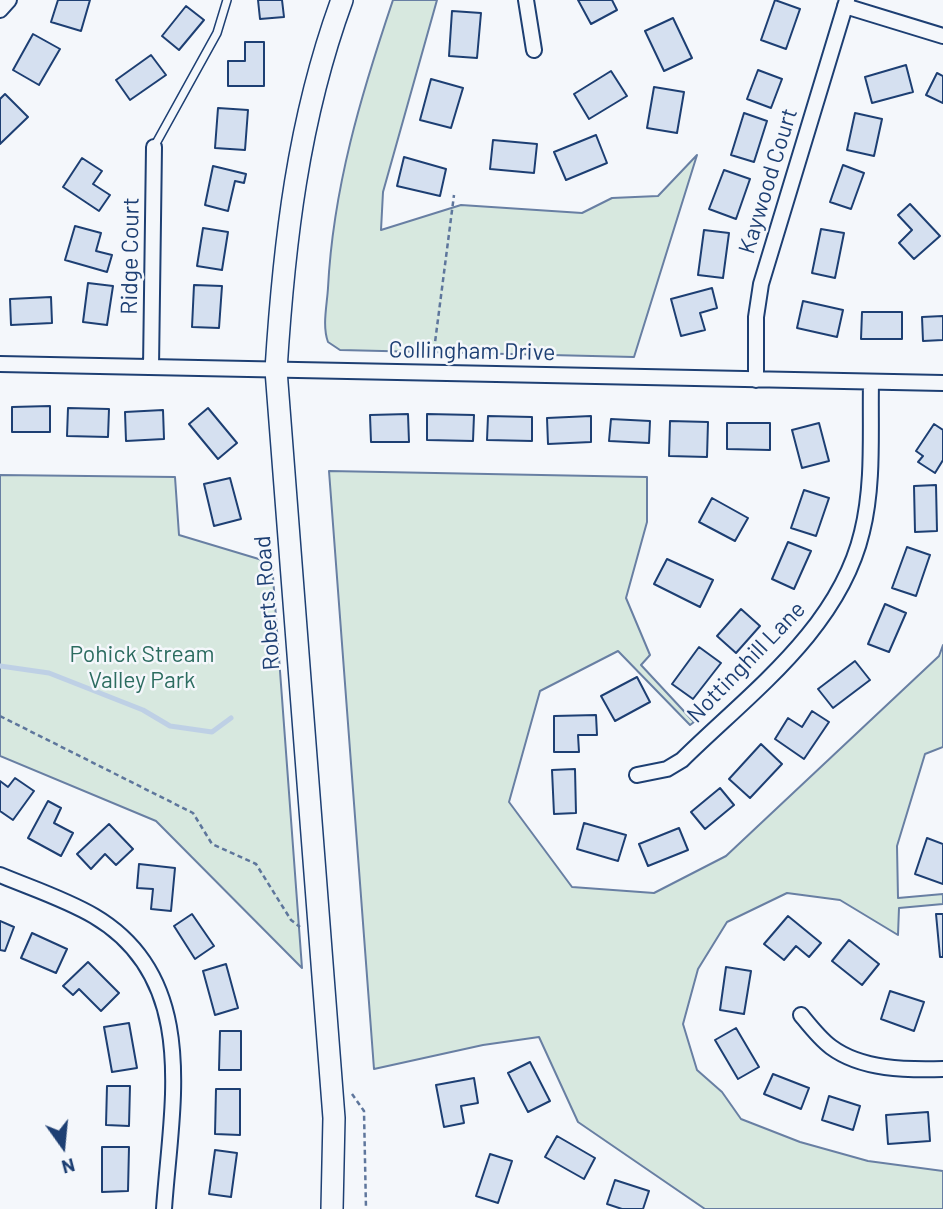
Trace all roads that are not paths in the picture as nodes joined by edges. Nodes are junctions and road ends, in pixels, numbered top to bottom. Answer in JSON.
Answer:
{"nodes":[{"id":1,"x":9,"y":0,"type":"edge"},
{"id":2,"x":227,"y":0,"type":"edge"},
{"id":3,"x":342,"y":0,"type":"edge"},
{"id":4,"x":526,"y":0,"type":"edge"},
{"id":5,"x":846,"y":3,"type":"edge"},
{"id":6,"x":0,"y":10,"type":"edge"},
{"id":7,"x":943,"y":36,"type":"edge"},
{"id":8,"x":534,"y":50,"type":"dead end"},
{"id":9,"x":154,"y":147,"type":"joint"},
{"id":10,"x":0,"y":364,"type":"edge"},
{"id":11,"x":151,"y":367,"type":"junction"},
{"id":12,"x":276,"y":370,"type":"junction"},
{"id":13,"x":755,"y":380,"type":"junction"},
{"id":14,"x":871,"y":382,"type":"junction"},
{"id":15,"x":943,"y":383,"type":"edge"},
{"id":16,"x":637,"y":775,"type":"dead end"},
{"id":17,"x":0,"y":875,"type":"edge"},
{"id":18,"x":801,"y":1015,"type":"dead end"},
{"id":19,"x":943,"y":1069,"type":"edge"},
{"id":20,"x":164,"y":1209,"type":"edge"},
{"id":21,"x":332,"y":1209,"type":"edge"}],
"edges":[{"from":1,"to":6,"type":"street"},
{"from":2,"to":9,"type":"lane"},
{"from":3,"to":12,"type":"main road","name":"Roberts Road"},
{"from":4,"to":8,"type":"street"},
{"from":5,"to":7,"type":"street"},
{"from":5,"to":13,"type":"street","name":"Kaywood Court"},
{"from":9,"to":11,"type":"street","name":"Ridge Court"},
{"from":10,"to":11,"type":"street","name":"Collingham Drive"},
{"from":11,"to":12,"type":"street","name":"Collingham Drive"},
{"from":12,"to":13,"type":"street","name":"Collingham Drive"},
{"from":12,"to":21,"type":"main road","name":"Roberts Road"},
{"from":13,"to":14,"type":"street","name":"Collingham Drive"},
{"from":14,"to":15,"type":"street","name":"Collingham Drive"},
{"from":14,"to":16,"type":"street","name":"Nottinghill Lane"},
{"from":17,"to":20,"type":"street"},
{"from":18,"to":19,"type":"street"}]}
